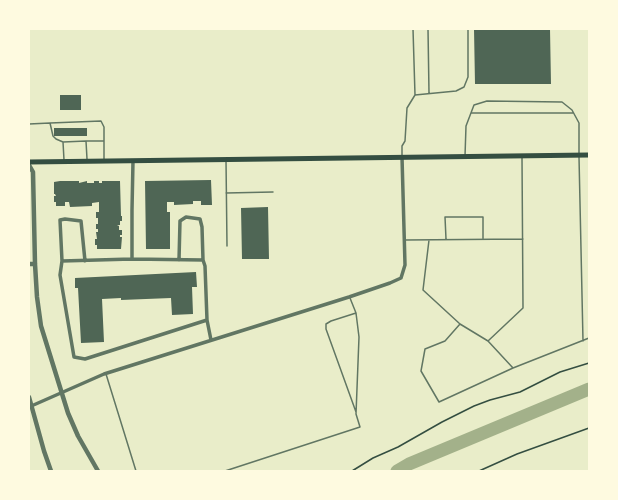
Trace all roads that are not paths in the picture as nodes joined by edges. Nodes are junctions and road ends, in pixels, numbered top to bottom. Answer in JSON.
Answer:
{"nodes":[{"id":1,"x":413,"y":29,"type":"edge"},
{"id":2,"x":428,"y":29,"type":"edge"},
{"id":3,"x":468,"y":29,"type":"edge"},
{"id":4,"x":429,"y":93,"type":"junction"},
{"id":5,"x":415,"y":95,"type":"junction"},
{"id":6,"x":471,"y":113,"type":"junction"},
{"id":7,"x":574,"y":113,"type":"junction"},
{"id":8,"x":50,"y":123,"type":"junction"},
{"id":9,"x":29,"y":124,"type":"edge"},
{"id":10,"x":104,"y":141,"type":"junction"},
{"id":11,"x":64,"y":142,"type":"junction"},
{"id":12,"x":86,"y":142,"type":"junction"},
{"id":13,"x":579,"y":155,"type":"junction"},
{"id":14,"x":589,"y":155,"type":"edge"},
{"id":15,"x":465,"y":156,"type":"junction"},
{"id":16,"x":522,"y":156,"type":"junction"},
{"id":17,"x":402,"y":157,"type":"junction"},
{"id":18,"x":226,"y":159,"type":"junction"},
{"id":19,"x":87,"y":161,"type":"junction"},
{"id":20,"x":104,"y":161,"type":"junction"},
{"id":21,"x":133,"y":161,"type":"junction"},
{"id":22,"x":64,"y":162,"type":"junction"},
{"id":23,"x":29,"y":163,"type":"edge"},
{"id":24,"x":273,"y":192,"type":"dead end"},
{"id":25,"x":226,"y":193,"type":"junction"},
{"id":26,"x":483,"y":238,"type":"junction"},
{"id":27,"x":446,"y":239,"type":"junction"},
{"id":28,"x":523,"y":239,"type":"junction"},
{"id":29,"x":403,"y":240,"type":"junction"},
{"id":30,"x":429,"y":240,"type":"junction"},
{"id":31,"x":227,"y":246,"type":"dead end"},
{"id":32,"x":132,"y":259,"type":"junction"},
{"id":33,"x":179,"y":260,"type":"junction"},
{"id":34,"x":203,"y":260,"type":"junction"},
{"id":35,"x":62,"y":261,"type":"junction"},
{"id":36,"x":85,"y":261,"type":"junction"},
{"id":37,"x":29,"y":264,"type":"edge"},
{"id":38,"x":35,"y":264,"type":"junction"},
{"id":39,"x":349,"y":296,"type":"junction"},
{"id":40,"x":356,"y":313,"type":"junction"},
{"id":41,"x":207,"y":320,"type":"junction"},
{"id":42,"x":460,"y":324,"type":"junction"},
{"id":43,"x":589,"y":338,"type":"edge"},
{"id":44,"x":211,"y":340,"type":"junction"},
{"id":45,"x":488,"y":341,"type":"junction"},
{"id":46,"x":583,"y":341,"type":"junction"},
{"id":47,"x":513,"y":368,"type":"junction"},
{"id":48,"x":106,"y":374,"type":"junction"},
{"id":49,"x":61,"y":393,"type":"junction"},
{"id":50,"x":29,"y":397,"type":"edge"},
{"id":51,"x":30,"y":406,"type":"edge"},
{"id":52,"x":356,"y":414,"type":"junction"},
{"id":53,"x":51,"y":471,"type":"edge"},
{"id":54,"x":98,"y":471,"type":"edge"},
{"id":55,"x":136,"y":471,"type":"edge"},
{"id":56,"x":225,"y":471,"type":"edge"}],
"edges":[{"from":1,"to":5,"type":"lane"},
{"from":2,"to":4,"type":"lane"},
{"from":3,"to":4,"type":"lane"},
{"from":4,"to":5,"type":"lane"},
{"from":5,"to":17,"type":"lane"},
{"from":6,"to":7,"type":"lane"},
{"from":6,"to":7,"type":"lane"},
{"from":6,"to":15,"type":"lane"},
{"from":7,"to":13,"type":"lane"},
{"from":8,"to":9,"type":"lane"},
{"from":8,"to":10,"type":"lane"},
{"from":8,"to":11,"type":"lane"},
{"from":10,"to":12,"type":"lane"},
{"from":10,"to":20,"type":"lane"},
{"from":11,"to":12,"type":"lane"},
{"from":11,"to":22,"type":"lane"},
{"from":12,"to":19,"type":"lane"},
{"from":13,"to":14,"type":"main road"},
{"from":13,"to":16,"type":"main road"},
{"from":13,"to":46,"type":"lane"},
{"from":15,"to":16,"type":"main road"},
{"from":15,"to":17,"type":"main road"},
{"from":16,"to":28,"type":"lane"},
{"from":17,"to":18,"type":"main road"},
{"from":17,"to":29,"type":"street"},
{"from":18,"to":21,"type":"main road"},
{"from":18,"to":25,"type":"lane"},
{"from":19,"to":20,"type":"main road"},
{"from":19,"to":22,"type":"main road"},
{"from":20,"to":21,"type":"main road"},
{"from":21,"to":32,"type":"street"},
{"from":22,"to":23,"type":"main road"},
{"from":23,"to":38,"type":"street"},
{"from":24,"to":25,"type":"lane"},
{"from":25,"to":31,"type":"lane"},
{"from":26,"to":27,"type":"lane"},
{"from":26,"to":27,"type":"lane"},
{"from":26,"to":28,"type":"lane"},
{"from":27,"to":30,"type":"lane"},
{"from":28,"to":45,"type":"lane"},
{"from":29,"to":30,"type":"lane"},
{"from":29,"to":39,"type":"street"},
{"from":30,"to":42,"type":"lane"},
{"from":32,"to":33,"type":"street"},
{"from":32,"to":36,"type":"street"},
{"from":33,"to":34,"type":"street"},
{"from":33,"to":34,"type":"street"},
{"from":34,"to":41,"type":"street"},
{"from":35,"to":36,"type":"street"},
{"from":35,"to":36,"type":"street"},
{"from":35,"to":41,"type":"street"},
{"from":37,"to":38,"type":"street"},
{"from":38,"to":49,"type":"street"},
{"from":39,"to":40,"type":"lane"},
{"from":39,"to":44,"type":"street"},
{"from":40,"to":52,"type":"lane"},
{"from":40,"to":52,"type":"lane"},
{"from":41,"to":44,"type":"street"},
{"from":42,"to":45,"type":"lane"},
{"from":42,"to":47,"type":"lane"},
{"from":43,"to":46,"type":"lane"},
{"from":44,"to":48,"type":"street"},
{"from":45,"to":47,"type":"lane"},
{"from":46,"to":47,"type":"lane"},
{"from":48,"to":49,"type":"street"},
{"from":48,"to":55,"type":"lane"},
{"from":49,"to":51,"type":"street"},
{"from":49,"to":54,"type":"street"},
{"from":50,"to":51,"type":"street"},
{"from":51,"to":53,"type":"street"},
{"from":52,"to":56,"type":"lane"}]}
